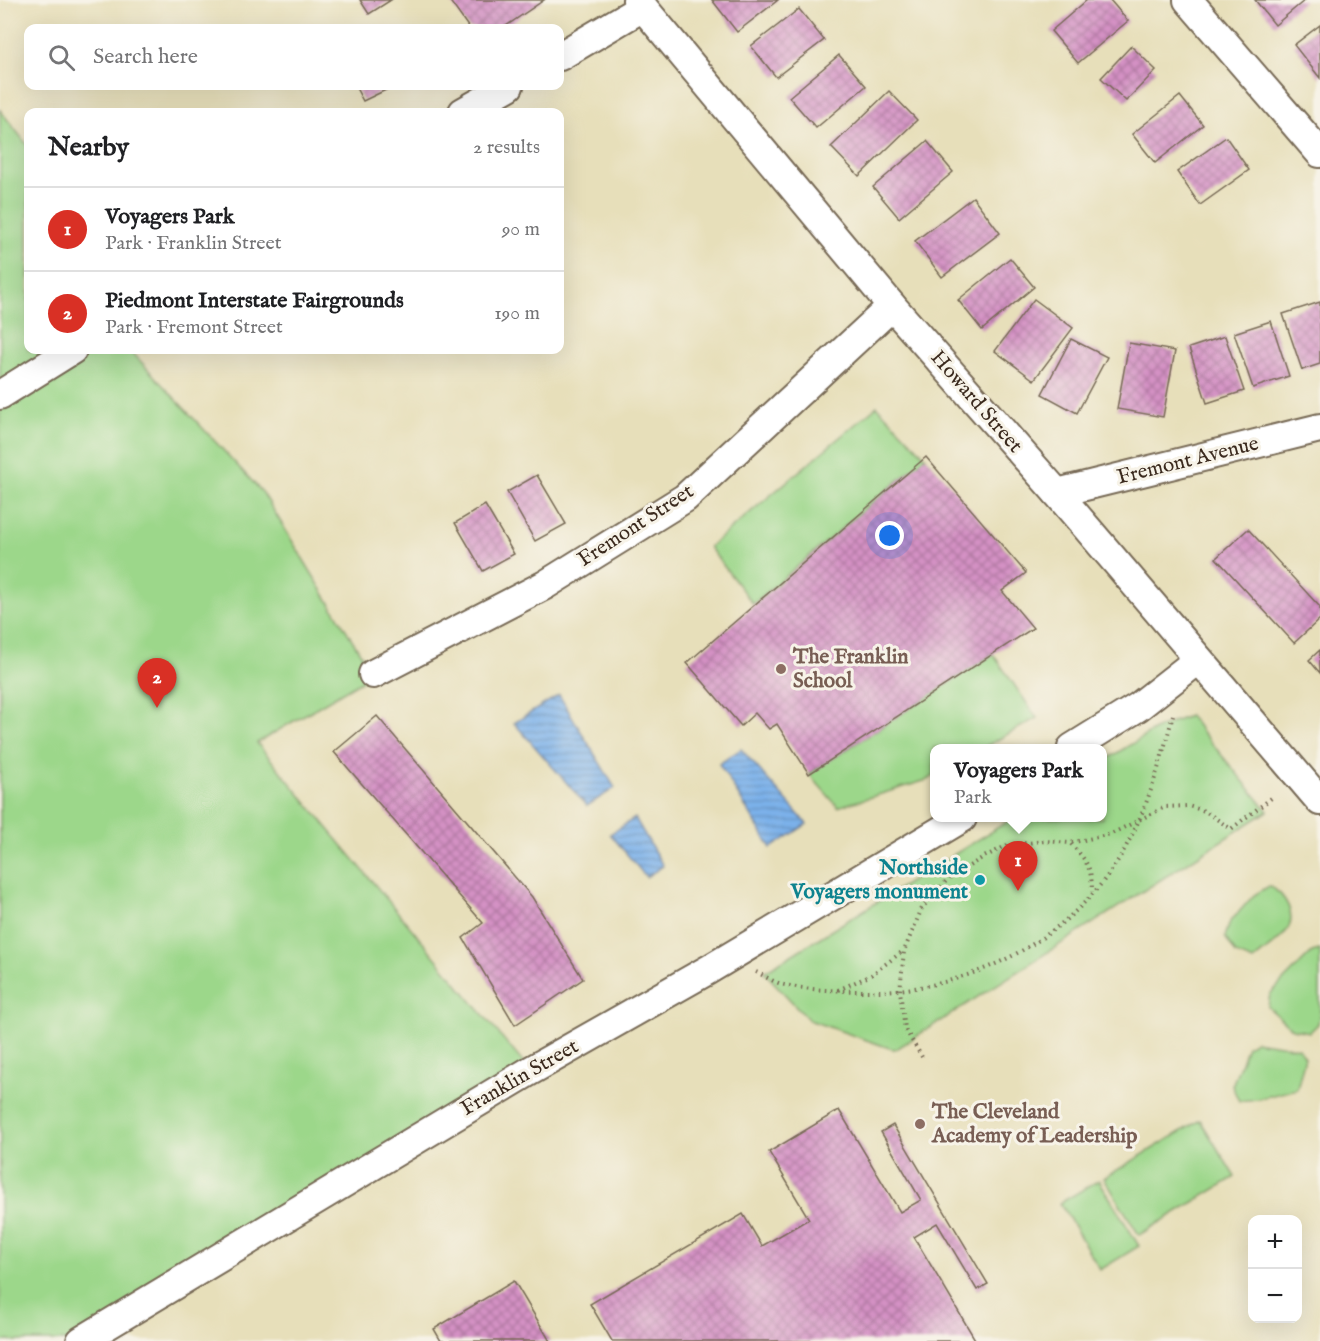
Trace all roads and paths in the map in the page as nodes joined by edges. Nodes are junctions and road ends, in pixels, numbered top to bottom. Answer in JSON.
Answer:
{"nodes":[{"id":1,"x":1188,"y":0,"type":"edge"},
{"id":2,"x":640,"y":3,"type":"edge"},
{"id":3,"x":564,"y":53,"type":"edge"},
{"id":4,"x":502,"y":90,"type":"edge"},
{"id":5,"x":470,"y":108,"type":"edge"},
{"id":6,"x":1320,"y":153,"type":"edge"},
{"id":7,"x":892,"y":306,"type":"junction"},
{"id":8,"x":66,"y":354,"type":"edge"},
{"id":9,"x":0,"y":395,"type":"edge"},
{"id":10,"x":1320,"y":428,"type":"edge"},
{"id":11,"x":1057,"y":493,"type":"junction"},
{"id":12,"x":1198,"y":660,"type":"junction"},
{"id":13,"x":373,"y":674,"type":"dead end"},
{"id":14,"x":1173,"y":714,"type":"dead end"},
{"id":15,"x":1078,"y":744,"type":"edge"},
{"id":16,"x":1274,"y":796,"type":"dead end"},
{"id":17,"x":1320,"y":801,"type":"edge"},
{"id":18,"x":1139,"y":819,"type":"junction"},
{"id":19,"x":955,"y":822,"type":"edge"},
{"id":20,"x":1070,"y":843,"type":"junction"},
{"id":21,"x":1092,"y":894,"type":"junction"},
{"id":22,"x":904,"y":951,"type":"junction"},
{"id":23,"x":747,"y":968,"type":"dead end"},
{"id":24,"x":836,"y":991,"type":"junction"},
{"id":25,"x":900,"y":991,"type":"junction"},
{"id":26,"x":922,"y":1057,"type":"dead end"},
{"id":27,"x":81,"y":1341,"type":"edge"}],
"edges":[{"from":1,"to":6,"type":"street"},
{"from":2,"to":3,"type":"street"},
{"from":2,"to":7,"type":"street","name":"Howard Street"},
{"from":4,"to":5,"type":"street"},
{"from":7,"to":11,"type":"street","name":"Howard Street"},
{"from":7,"to":13,"type":"street","name":"Fremont Street"},
{"from":8,"to":9,"type":"street"},
{"from":10,"to":11,"type":"street","name":"Fremont Avenue"},
{"from":11,"to":12,"type":"street","name":"Howard Street"},
{"from":12,"to":15,"type":"street"},
{"from":12,"to":17,"type":"street","name":"Howard Street"},
{"from":14,"to":18,"type":"path"},
{"from":16,"to":18,"type":"path"},
{"from":18,"to":20,"type":"path"},
{"from":18,"to":21,"type":"path"},
{"from":19,"to":27,"type":"street","name":"Franklin Street"},
{"from":20,"to":21,"type":"path"},
{"from":20,"to":22,"type":"path"},
{"from":21,"to":25,"type":"path"},
{"from":22,"to":24,"type":"path"},
{"from":22,"to":25,"type":"path"},
{"from":23,"to":24,"type":"path"},
{"from":24,"to":25,"type":"path"},
{"from":25,"to":26,"type":"path"}]}
